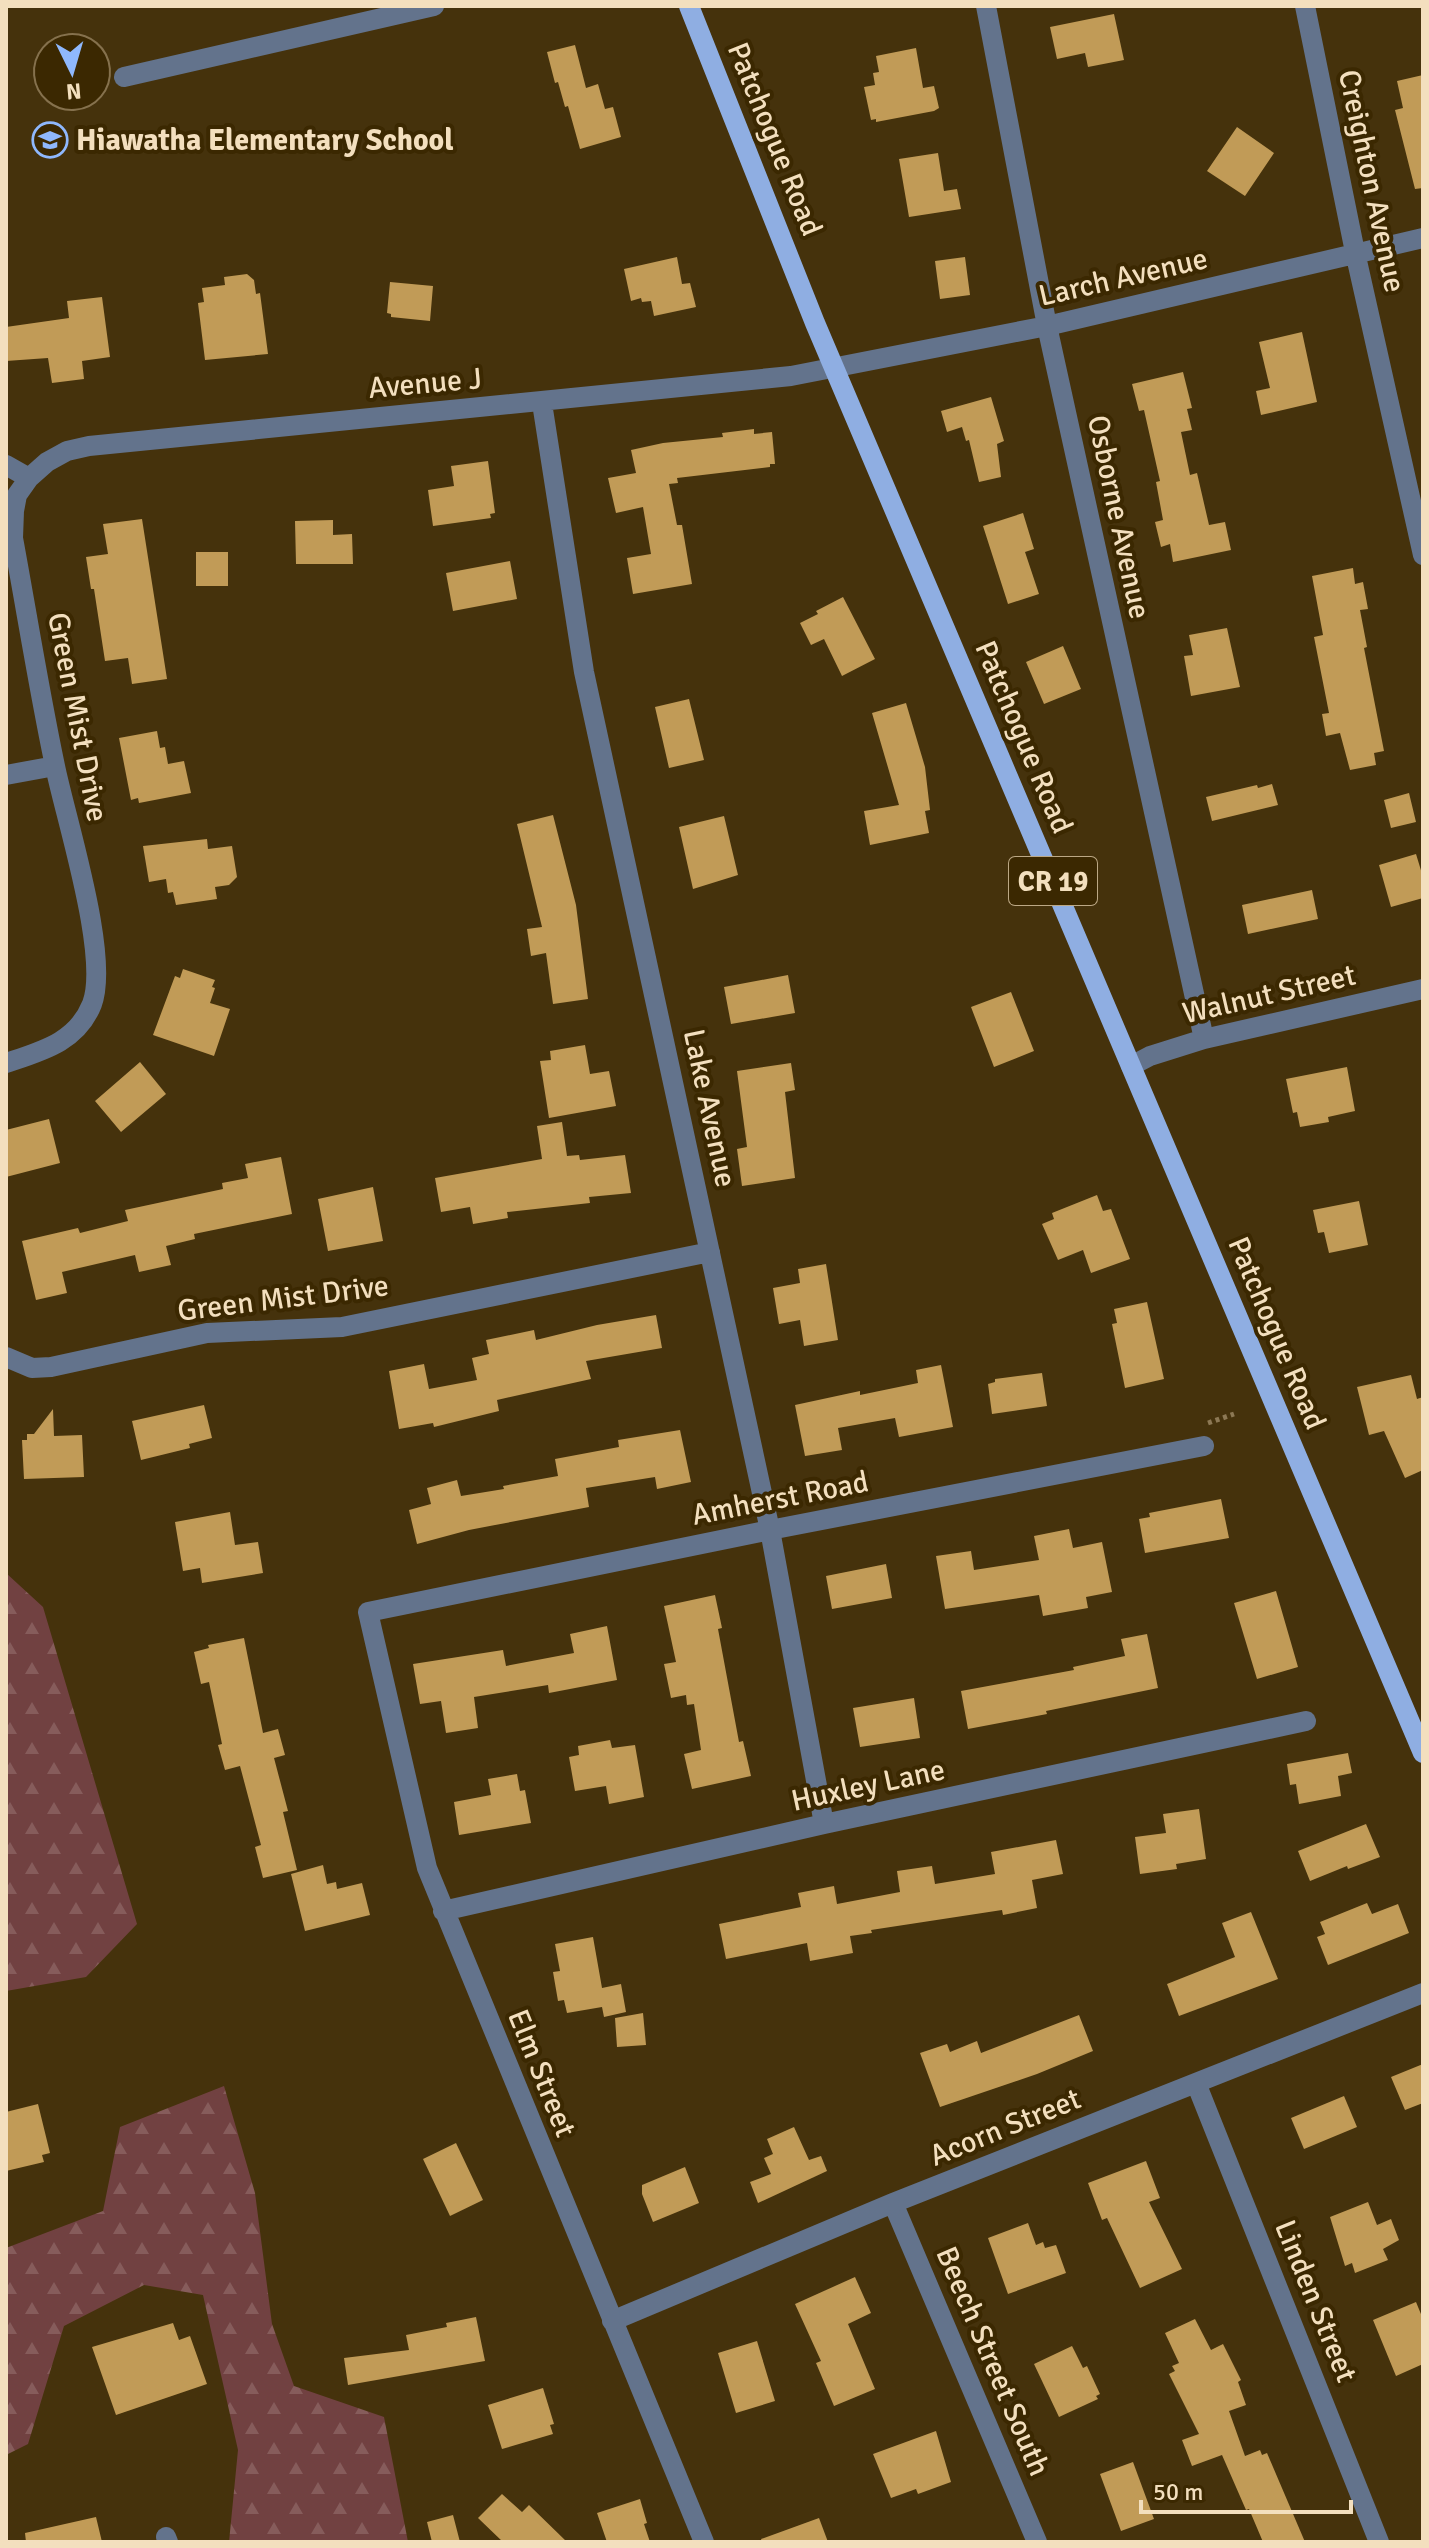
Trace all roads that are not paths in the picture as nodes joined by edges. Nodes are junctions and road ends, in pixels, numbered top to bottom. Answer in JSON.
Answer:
{"nodes":[{"id":1,"x":434,"y":6,"type":"edge"},
{"id":2,"x":689,"y":6,"type":"edge"},
{"id":3,"x":986,"y":6,"type":"edge"},
{"id":4,"x":1305,"y":6,"type":"edge"},
{"id":5,"x":124,"y":77,"type":"dead end"},
{"id":6,"x":1423,"y":238,"type":"edge"},
{"id":7,"x":1355,"y":252,"type":"junction"},
{"id":8,"x":1047,"y":326,"type":"junction"},
{"id":9,"x":835,"y":368,"type":"junction"},
{"id":10,"x":542,"y":403,"type":"junction"},
{"id":11,"x":6,"y":465,"type":"edge"},
{"id":12,"x":29,"y":478,"type":"junction"},
{"id":13,"x":1423,"y":555,"type":"edge"},
{"id":14,"x":55,"y":766,"type":"junction"},
{"id":15,"x":6,"y":775,"type":"edge"},
{"id":16,"x":1423,"y":989,"type":"edge"},
{"id":17,"x":1204,"y":1039,"type":"junction"},
{"id":18,"x":6,"y":1063,"type":"edge"},
{"id":19,"x":1131,"y":1066,"type":"junction"},
{"id":20,"x":710,"y":1252,"type":"junction"},
{"id":21,"x":6,"y":1357,"type":"edge"},
{"id":22,"x":1204,"y":1446,"type":"dead end"},
{"id":23,"x":770,"y":1530,"type":"junction"},
{"id":24,"x":368,"y":1612,"type":"joint"},
{"id":25,"x":1306,"y":1721,"type":"dead end"},
{"id":26,"x":1423,"y":1753,"type":"edge"},
{"id":27,"x":824,"y":1824,"type":"junction"},
{"id":28,"x":443,"y":1911,"type":"junction"},
{"id":29,"x":1423,"y":1993,"type":"edge"},
{"id":30,"x":1196,"y":2083,"type":"junction"},
{"id":31,"x":893,"y":2203,"type":"junction"},
{"id":32,"x":612,"y":2321,"type":"junction"},
{"id":33,"x":704,"y":2542,"type":"edge"},
{"id":34,"x":1037,"y":2542,"type":"edge"},
{"id":35,"x":1379,"y":2542,"type":"edge"}],
"edges":[{"from":1,"to":5,"type":"street"},
{"from":2,"to":9,"type":"main road","name":"Patchogue Road","number":"CR 19"},
{"from":3,"to":8,"type":"street","name":"Osborne Avenue"},
{"from":4,"to":7,"type":"street","name":"Creighton Avenue"},
{"from":6,"to":7,"type":"street","name":"Larch Avenue"},
{"from":7,"to":8,"type":"street","name":"Larch Avenue"},
{"from":7,"to":13,"type":"street","name":"Creighton Avenue"},
{"from":8,"to":9,"type":"street","name":"Larch Avenue"},
{"from":8,"to":17,"type":"street","name":"Osborne Avenue"},
{"from":9,"to":10,"type":"street","name":"Avenue J"},
{"from":9,"to":19,"type":"main road","name":"Patchogue Road","number":"CR 19"},
{"from":10,"to":12,"type":"street","name":"Avenue J"},
{"from":10,"to":20,"type":"street","name":"Lake Avenue"},
{"from":11,"to":12,"type":"street"},
{"from":12,"to":14,"type":"street","name":"Green Mist Drive"},
{"from":14,"to":15,"type":"street"},
{"from":14,"to":18,"type":"street","name":"Green Mist Drive"},
{"from":16,"to":17,"type":"street","name":"Walnut Street"},
{"from":17,"to":19,"type":"street","name":"Walnut Street"},
{"from":19,"to":26,"type":"main road","name":"Patchogue Road","number":"CR 19"},
{"from":20,"to":21,"type":"street","name":"Green Mist Drive"},
{"from":20,"to":23,"type":"street","name":"Lake Avenue"},
{"from":22,"to":23,"type":"street","name":"Amherst Road"},
{"from":23,"to":24,"type":"street","name":"Amherst Road"},
{"from":23,"to":27,"type":"street","name":"Lake Avenue"},
{"from":24,"to":28,"type":"street","name":"Elm Street"},
{"from":25,"to":27,"type":"street","name":"Huxley Lane"},
{"from":27,"to":28,"type":"street","name":"Huxley Lane"},
{"from":28,"to":32,"type":"street","name":"Elm Street"},
{"from":29,"to":30,"type":"street","name":"Acorn Street"},
{"from":30,"to":31,"type":"street","name":"Acorn Street"},
{"from":30,"to":35,"type":"street","name":"Linden Street"},
{"from":31,"to":32,"type":"street","name":"Acorn Street"},
{"from":31,"to":34,"type":"street","name":"Beech Street South"},
{"from":32,"to":33,"type":"street","name":"Elm Street"}]}
